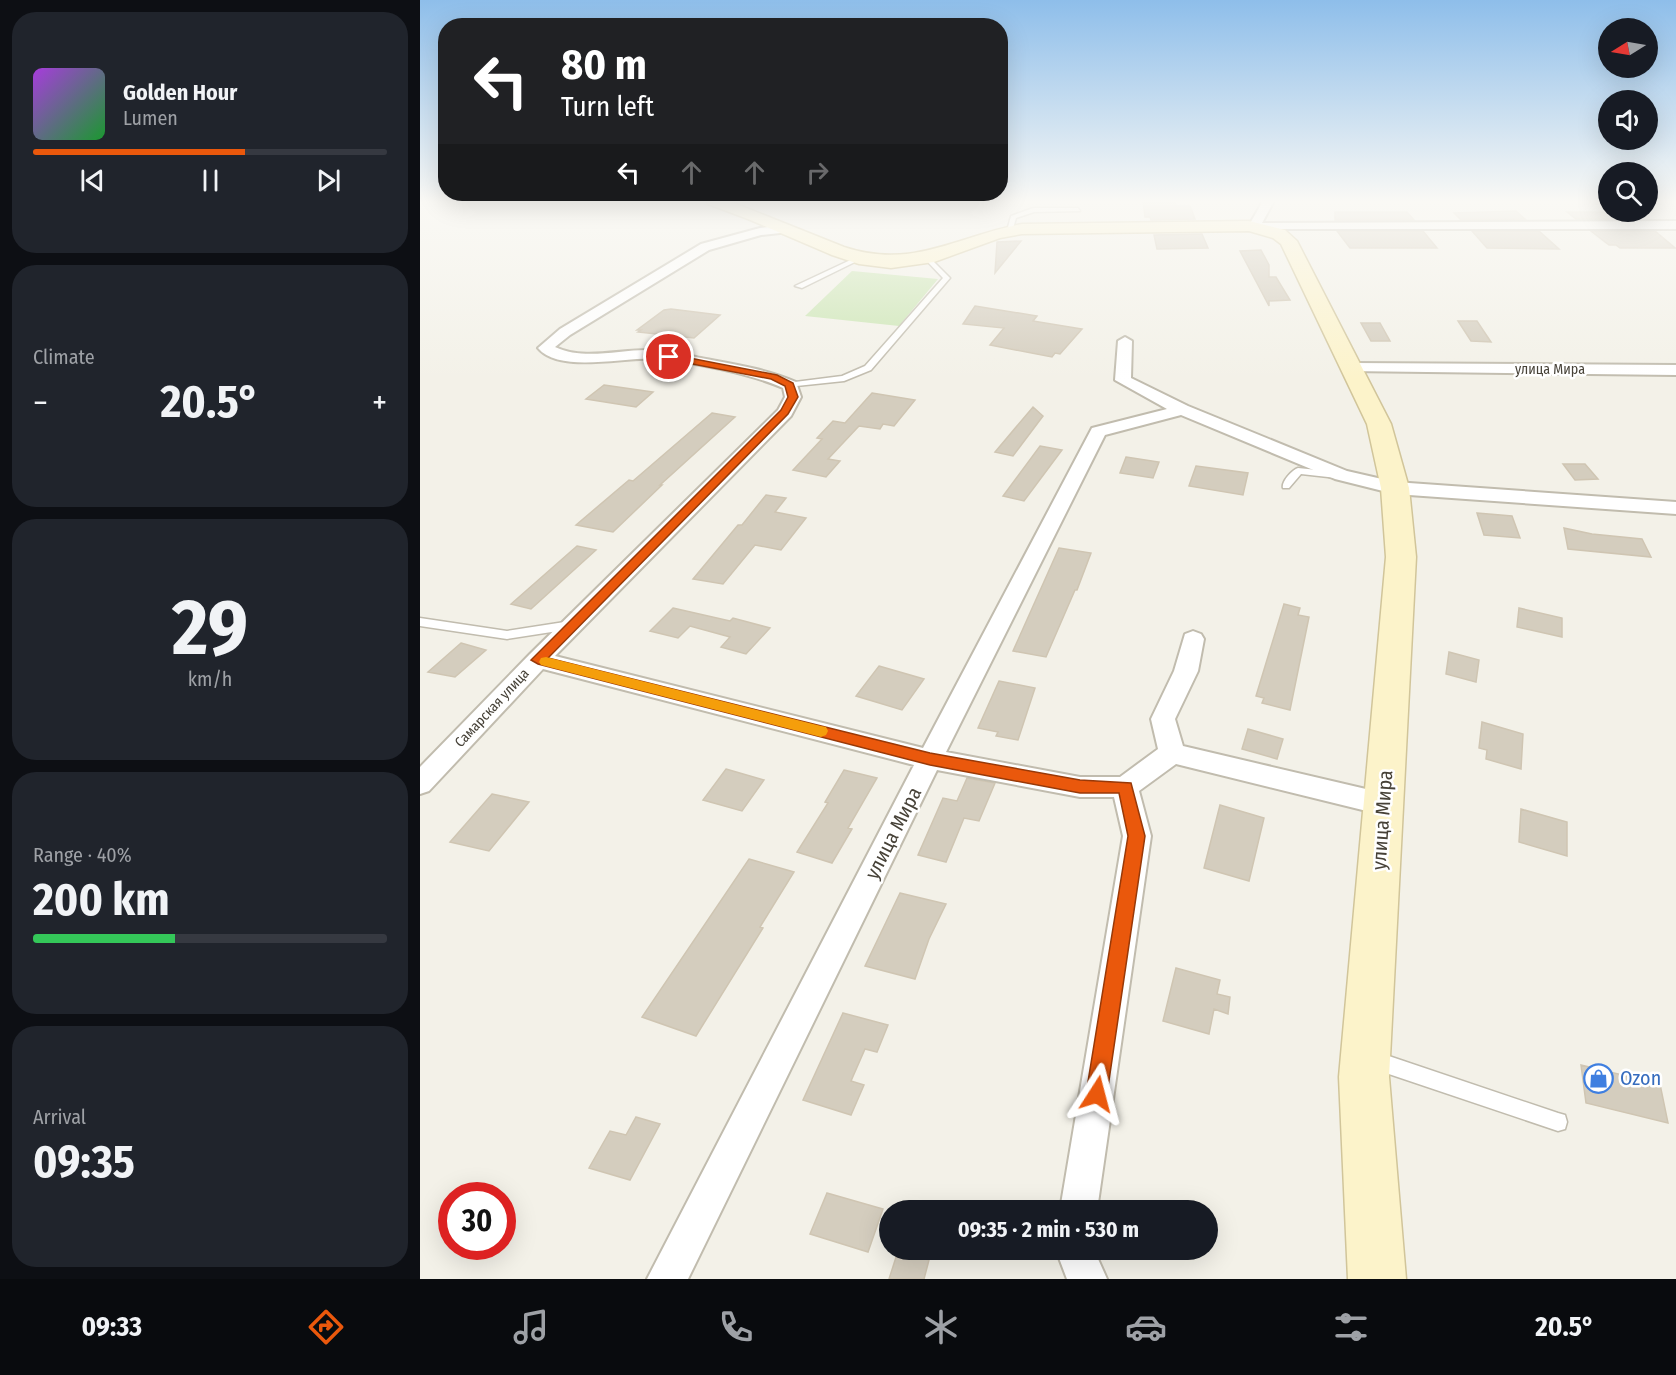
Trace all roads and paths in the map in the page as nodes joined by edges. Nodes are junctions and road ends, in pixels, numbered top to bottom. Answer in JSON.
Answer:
{"nodes":[{"id":1,"x":683,"y":261,"type":"edge"},
{"id":2,"x":864,"y":261,"type":"edge"},
{"id":3,"x":875,"y":261,"type":"edge"},
{"id":4,"x":903,"y":261,"type":"edge"},
{"id":5,"x":930,"y":261,"type":"edge"},
{"id":6,"x":1298,"y":261,"type":"edge"},
{"id":7,"x":798,"y":286,"type":"dead end"},
{"id":8,"x":1125,"y":341,"type":"dead end"},
{"id":9,"x":1353,"y":368,"type":"junction"},
{"id":10,"x":1676,"y":370,"type":"edge"},
{"id":11,"x":790,"y":385,"type":"junction"},
{"id":12,"x":1182,"y":410,"type":"junction"},
{"id":13,"x":1341,"y":475,"type":"junction"},
{"id":14,"x":1286,"y":486,"type":"dead end"},
{"id":15,"x":1395,"y":488,"type":"junction"},
{"id":16,"x":1676,"y":508,"type":"edge"},
{"id":17,"x":420,"y":622,"type":"edge"},
{"id":18,"x":573,"y":625,"type":"junction"},
{"id":19,"x":1193,"y":639,"type":"dead end"},
{"id":20,"x":538,"y":660,"type":"junction"},
{"id":21,"x":1172,"y":753,"type":"junction"},
{"id":22,"x":930,"y":759,"type":"junction"},
{"id":23,"x":420,"y":784,"type":"edge"},
{"id":24,"x":1125,"y":787,"type":"junction"},
{"id":25,"x":1383,"y":804,"type":"junction"},
{"id":26,"x":1365,"y":1056,"type":"junction"},
{"id":27,"x":1558,"y":1122,"type":"dead end"},
{"id":28,"x":1080,"y":1200,"type":"edge"},
{"id":29,"x":1078,"y":1260,"type":"edge"},
{"id":30,"x":667,"y":1279,"type":"edge"},
{"id":31,"x":1087,"y":1279,"type":"edge"},
{"id":32,"x":1377,"y":1279,"type":"edge"}],
"edges":[{"from":1,"to":11,"type":"street"},
{"from":2,"to":7,"type":"lane"},
{"from":3,"to":4,"type":"street","name":"улица Мира"},
{"from":5,"to":11,"type":"lane"},
{"from":6,"to":9,"type":"street","name":"улица Мира"},
{"from":8,"to":12,"type":"street"},
{"from":9,"to":10,"type":"street","name":"улица Мира"},
{"from":9,"to":15,"type":"street","name":"улица Мира"},
{"from":11,"to":18,"type":"street","name":"Самарская улица"},
{"from":12,"to":13,"type":"street"},
{"from":12,"to":22,"type":"street","name":"улица Мира"},
{"from":13,"to":14,"type":"lane"},
{"from":13,"to":15,"type":"street"},
{"from":15,"to":16,"type":"street"},
{"from":15,"to":25,"type":"street","name":"улица Мира"},
{"from":17,"to":18,"type":"lane"},
{"from":18,"to":20,"type":"street","name":"Самарская улица"},
{"from":19,"to":21,"type":"street"},
{"from":20,"to":22,"type":"street"},
{"from":20,"to":23,"type":"street","name":"Самарская улица"},
{"from":21,"to":24,"type":"street"},
{"from":21,"to":25,"type":"street"},
{"from":22,"to":24,"type":"street"},
{"from":22,"to":30,"type":"street","name":"улица Мира"},
{"from":24,"to":28,"type":"street"},
{"from":25,"to":26,"type":"street","name":"улица Мира"},
{"from":26,"to":27,"type":"lane"},
{"from":26,"to":32,"type":"street","name":"улица Мира"},
{"from":29,"to":31,"type":"street"}]}
